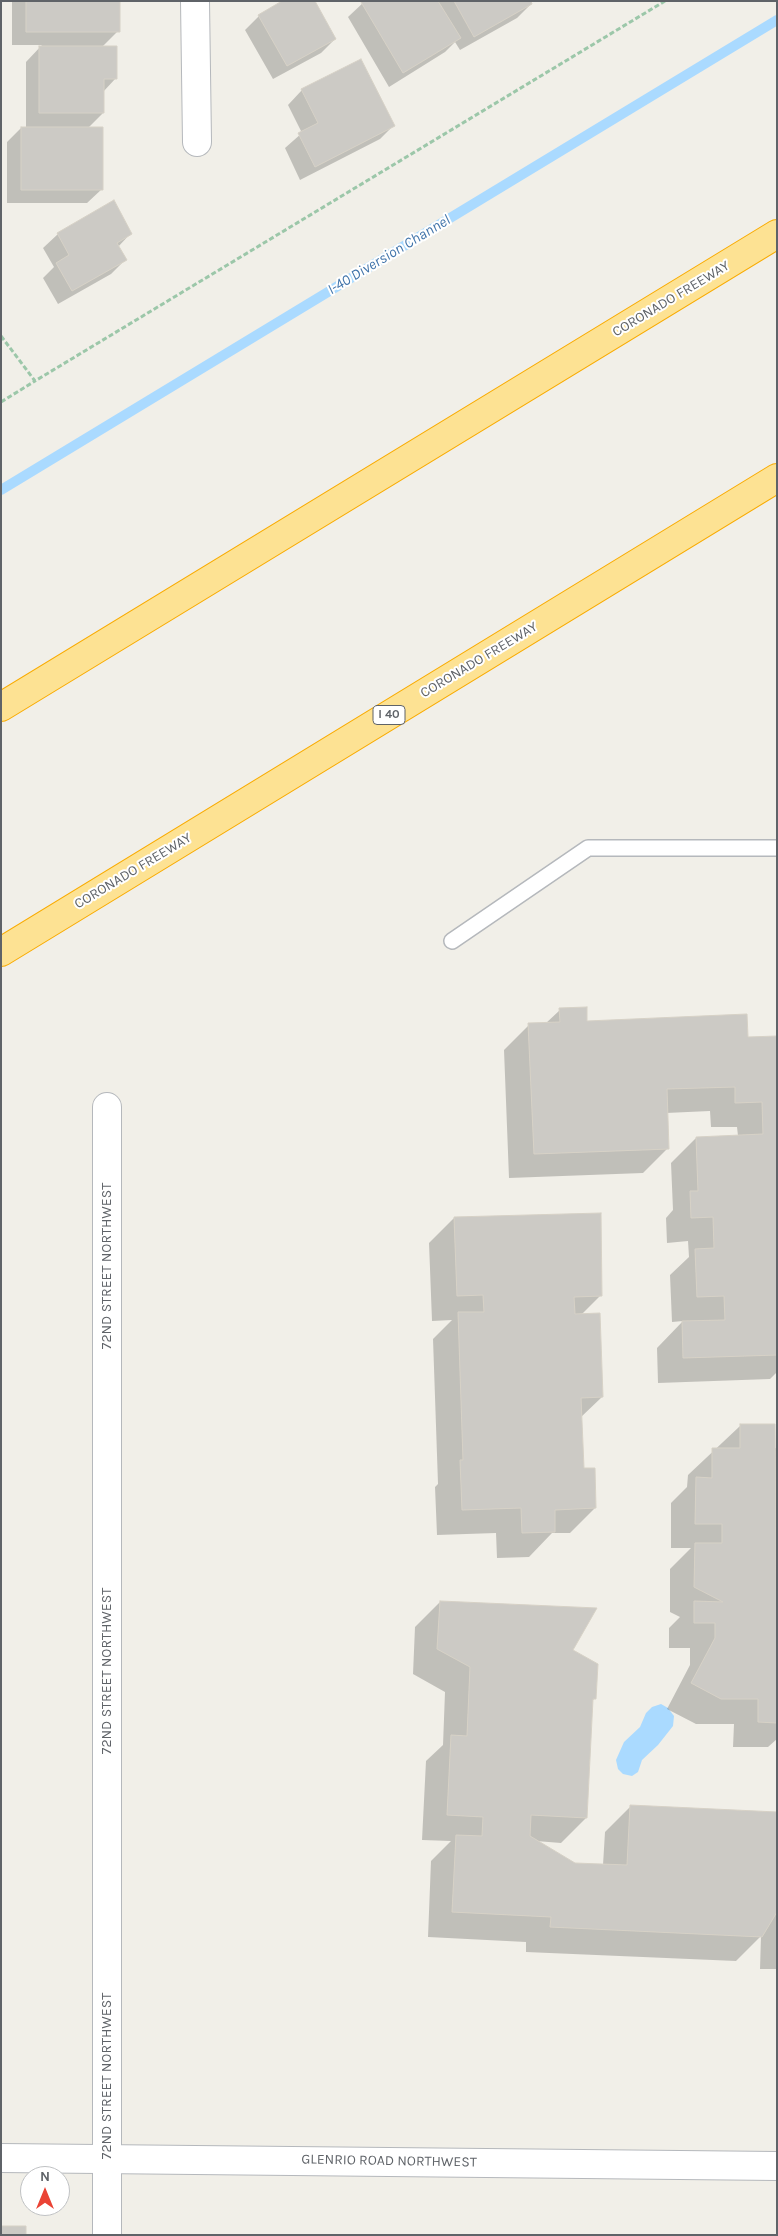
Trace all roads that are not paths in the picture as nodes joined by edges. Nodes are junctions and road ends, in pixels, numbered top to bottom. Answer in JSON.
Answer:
{"nodes":[{"id":1,"x":195,"y":1,"type":"edge"},
{"id":2,"x":197,"y":142,"type":"dead end"},
{"id":3,"x":777,"y":234,"type":"edge"},
{"id":4,"x":777,"y":478,"type":"edge"},
{"id":5,"x":1,"y":707,"type":"edge"},
{"id":6,"x":777,"y":848,"type":"edge"},
{"id":7,"x":452,"y":941,"type":"dead end"},
{"id":8,"x":1,"y":952,"type":"edge"},
{"id":9,"x":107,"y":1107,"type":"dead end"},
{"id":10,"x":1,"y":2158,"type":"edge"},
{"id":11,"x":107,"y":2158,"type":"junction"},
{"id":12,"x":777,"y":2166,"type":"edge"},
{"id":13,"x":107,"y":2235,"type":"edge"}],
"edges":[{"from":1,"to":2,"type":"street"},
{"from":3,"to":5,"type":"highway","name":"CORONADO FREEWAY"},
{"from":4,"to":8,"type":"highway","name":"CORONADO FREEWAY","number":"I 40"},
{"from":6,"to":7,"type":"lane"},
{"from":9,"to":11,"type":"street","name":"72ND STREET NORTHWEST"},
{"from":10,"to":11,"type":"street","name":"GLENRIO ROAD NORTHWEST"},
{"from":11,"to":12,"type":"street","name":"GLENRIO ROAD NORTHWEST"},
{"from":11,"to":13,"type":"street","name":"72ND STREET NORTHWEST"}]}
